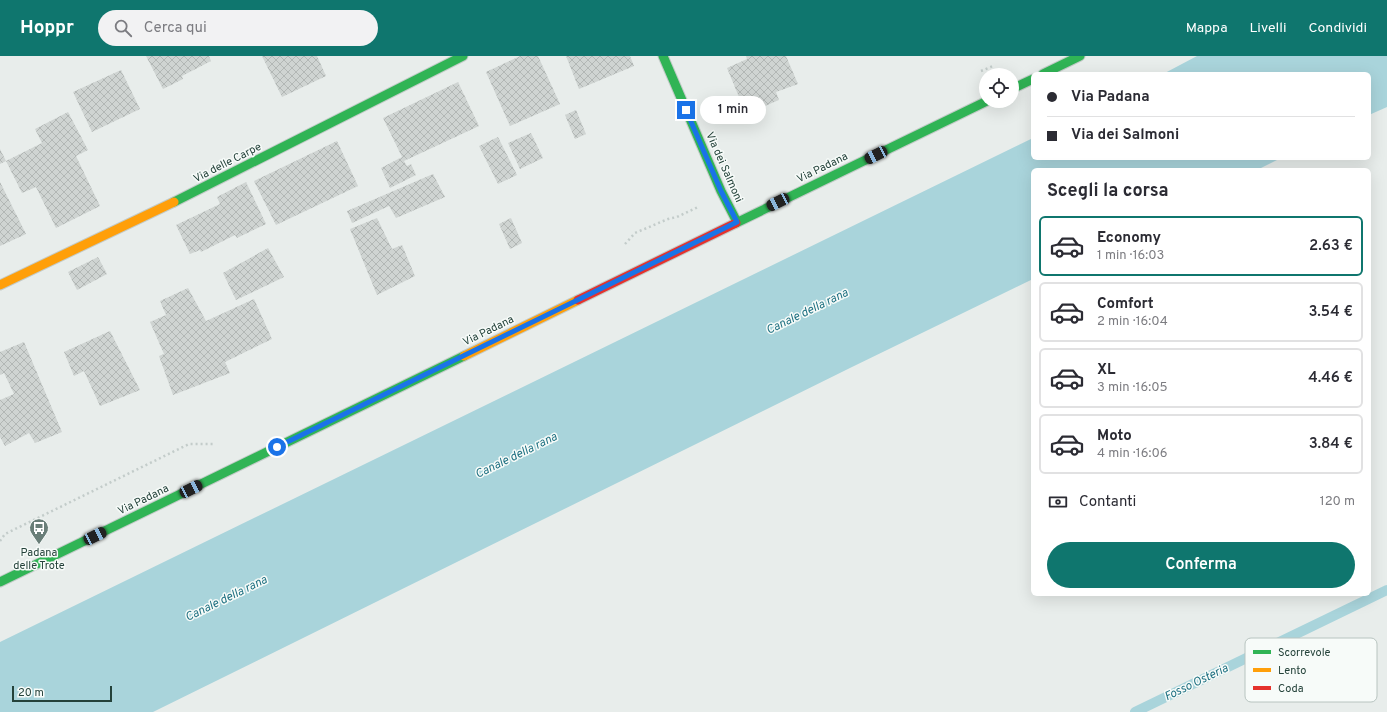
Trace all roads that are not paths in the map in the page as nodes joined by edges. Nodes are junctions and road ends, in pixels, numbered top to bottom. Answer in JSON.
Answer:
{"nodes":[{"id":1,"x":463,"y":56,"type":"edge"},
{"id":2,"x":662,"y":56,"type":"edge"},
{"id":3,"x":1080,"y":56,"type":"edge"},
{"id":4,"x":1047,"y":72,"type":"edge"},
{"id":5,"x":1031,"y":80,"type":"edge"},
{"id":6,"x":1019,"y":86,"type":"edge"},
{"id":7,"x":979,"y":105,"type":"edge"},
{"id":8,"x":737,"y":222,"type":"junction"},
{"id":9,"x":0,"y":285,"type":"edge"},
{"id":10,"x":0,"y":582,"type":"edge"}],
"edges":[{"from":1,"to":9,"type":"main road","name":"Via delle Carpe"},
{"from":2,"to":8,"type":"main road","name":"Via dei Salmoni"},
{"from":3,"to":4,"type":"main road"},
{"from":5,"to":6,"type":"main road"},
{"from":7,"to":8,"type":"main road","name":"Via Padana"},
{"from":8,"to":10,"type":"main road","name":"Via Padana"}]}
